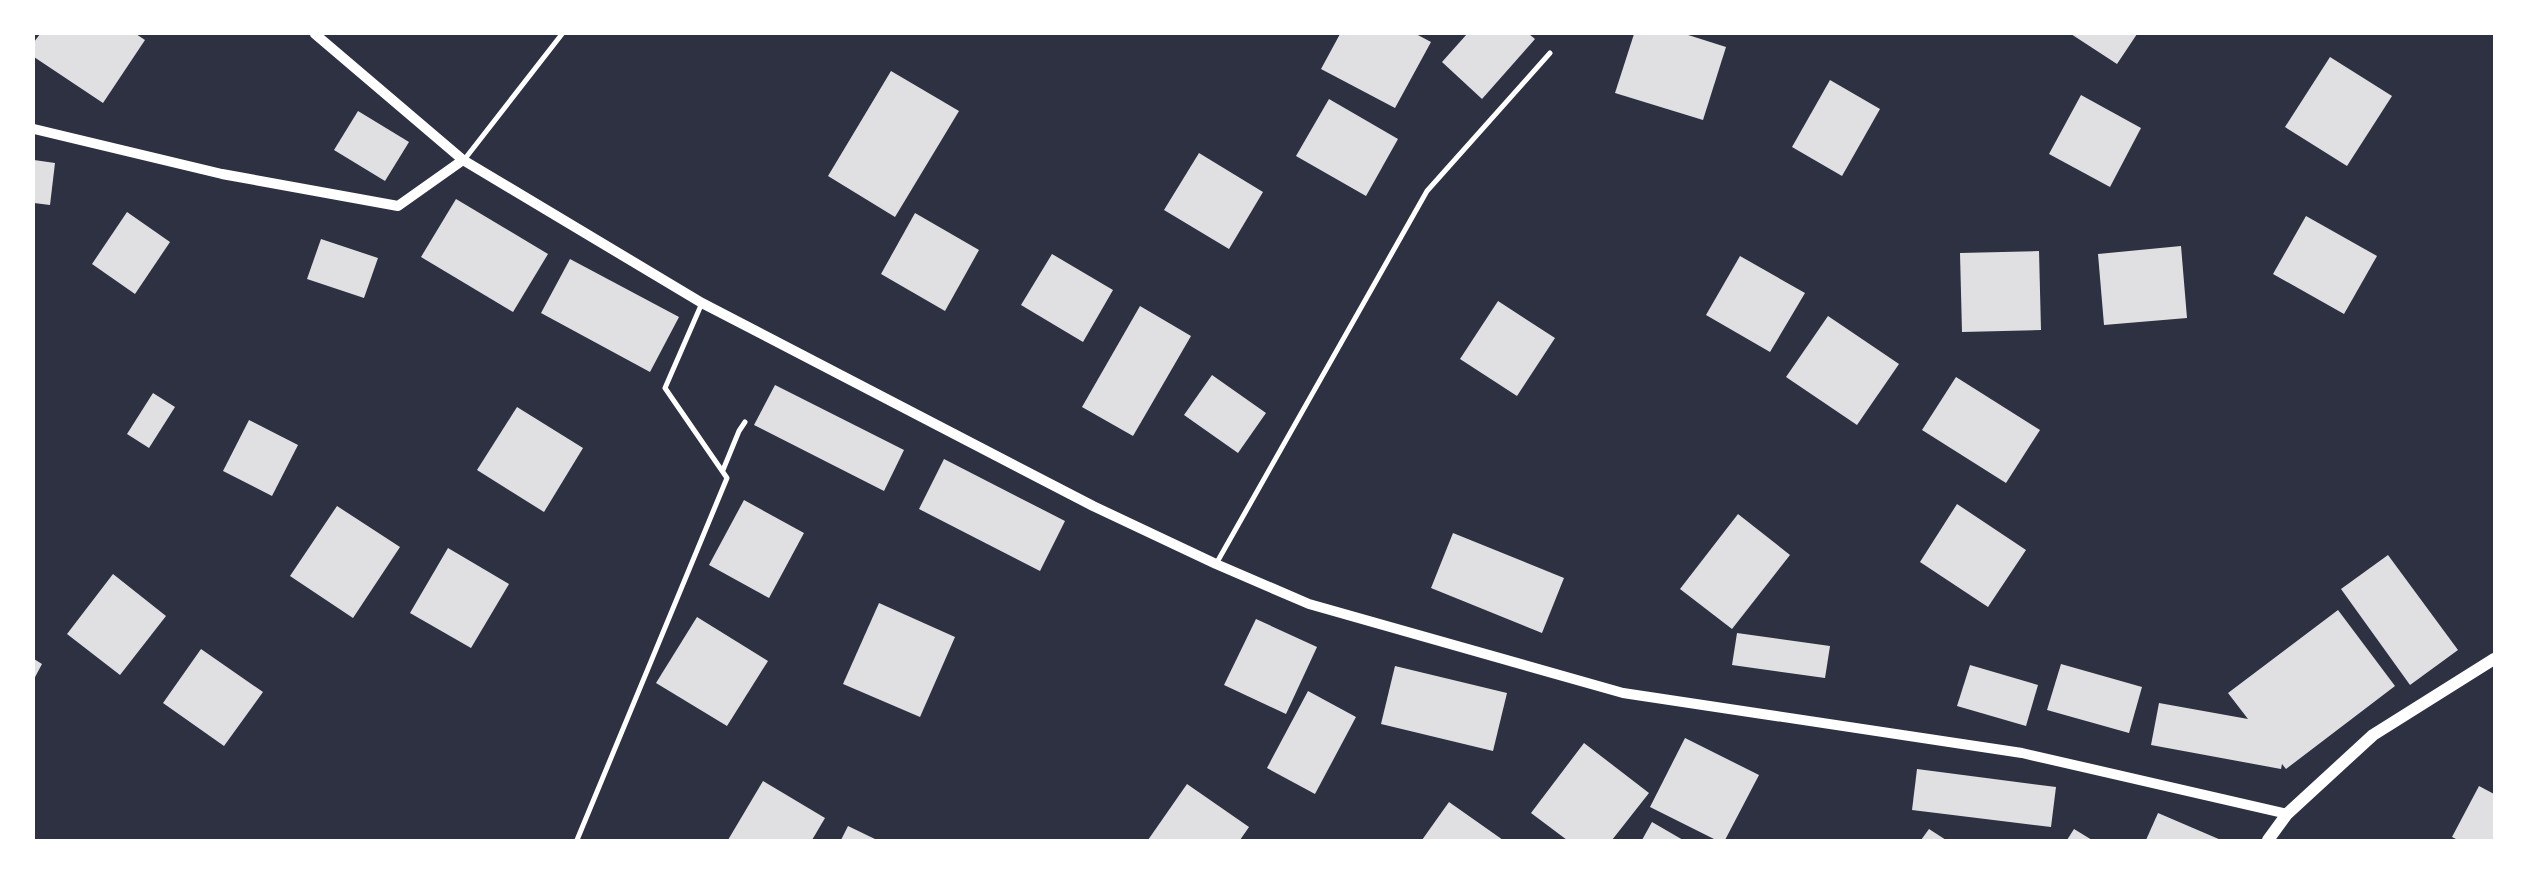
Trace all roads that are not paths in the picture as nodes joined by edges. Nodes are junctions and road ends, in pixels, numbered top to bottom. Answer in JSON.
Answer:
{"nodes":[{"id":1,"x":315,"y":34,"type":"edge"},
{"id":2,"x":562,"y":34,"type":"edge"},
{"id":3,"x":1550,"y":53,"type":"dead end"},
{"id":4,"x":34,"y":129,"type":"edge"},
{"id":5,"x":463,"y":160,"type":"junction"},
{"id":6,"x":702,"y":303,"type":"junction"},
{"id":7,"x":745,"y":422,"type":"dead end"},
{"id":8,"x":723,"y":470,"type":"junction"},
{"id":9,"x":1216,"y":564,"type":"junction"},
{"id":10,"x":2494,"y":659,"type":"edge"},
{"id":11,"x":2287,"y":814,"type":"junction"},
{"id":12,"x":577,"y":840,"type":"edge"},
{"id":13,"x":2268,"y":840,"type":"edge"}],
"edges":[{"from":1,"to":5,"type":"main road"},
{"from":2,"to":5,"type":"street"},
{"from":3,"to":9,"type":"street"},
{"from":4,"to":5,"type":"main road"},
{"from":5,"to":6,"type":"main road"},
{"from":6,"to":8,"type":"street"},
{"from":6,"to":9,"type":"main road"},
{"from":7,"to":8,"type":"street"},
{"from":8,"to":12,"type":"street"},
{"from":9,"to":11,"type":"main road"},
{"from":10,"to":11,"type":"main road"},
{"from":11,"to":13,"type":"main road"}]}
